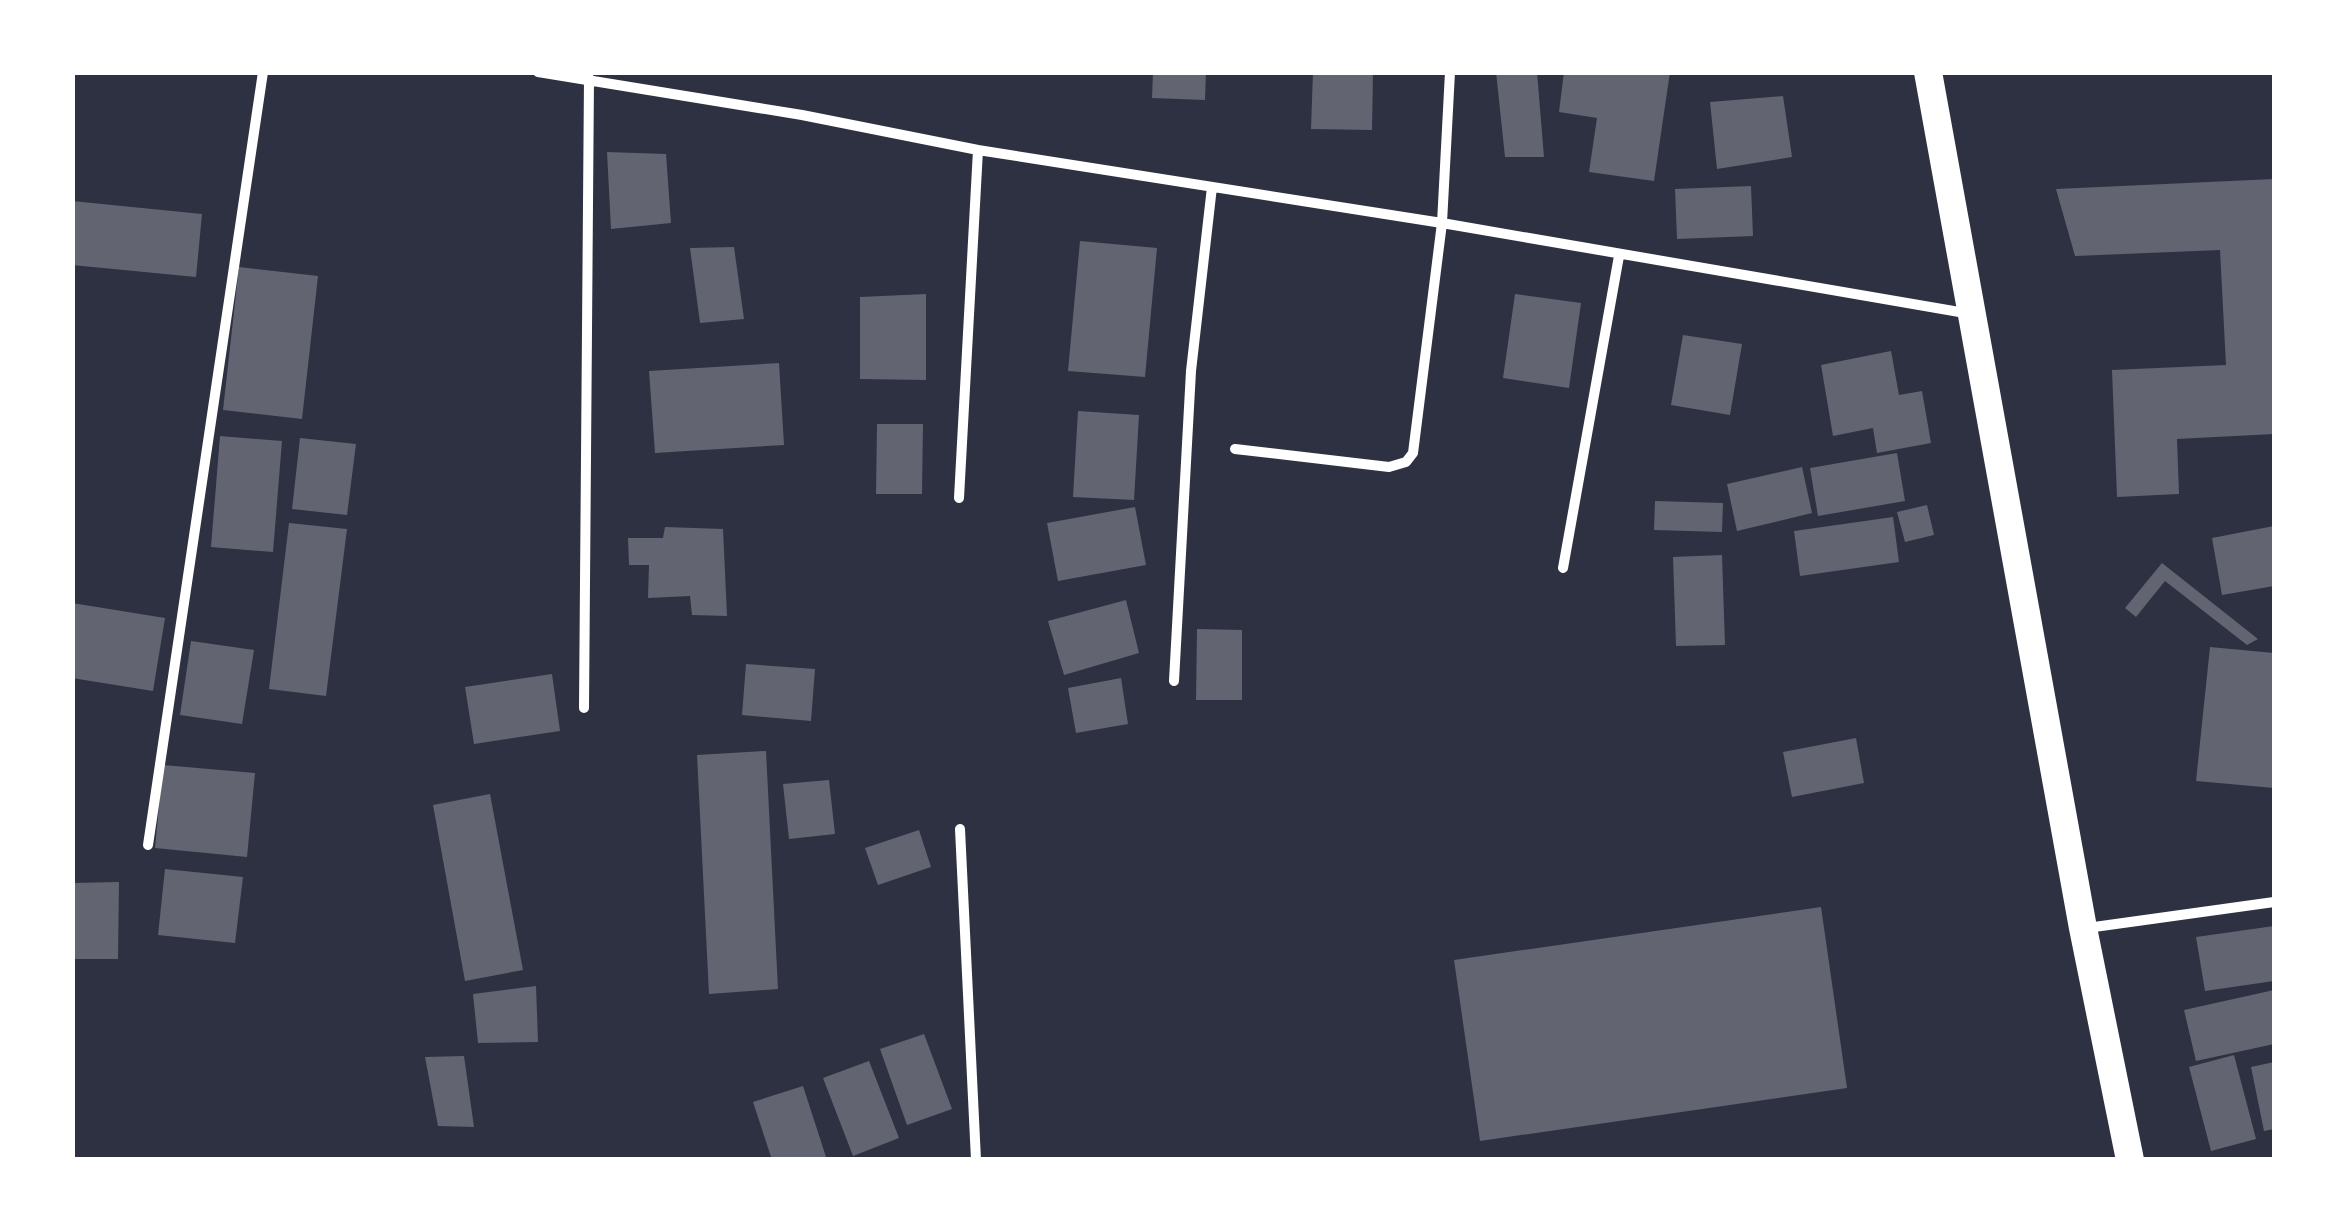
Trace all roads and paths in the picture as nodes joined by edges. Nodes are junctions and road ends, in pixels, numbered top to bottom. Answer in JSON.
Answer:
{"nodes":[{"id":1,"x":263,"y":72,"type":"edge"},
{"id":2,"x":538,"y":72,"type":"edge"},
{"id":3,"x":1450,"y":72,"type":"edge"},
{"id":4,"x":1935,"y":75,"type":"edge"},
{"id":5,"x":589,"y":78,"type":"junction"},
{"id":6,"x":978,"y":150,"type":"junction"},
{"id":7,"x":1212,"y":187,"type":"junction"},
{"id":8,"x":1442,"y":223,"type":"junction"},
{"id":9,"x":1619,"y":256,"type":"junction"},
{"id":10,"x":1972,"y":314,"type":"junction"},
{"id":11,"x":1235,"y":449,"type":"dead end"},
{"id":12,"x":958,"y":498,"type":"dead end"},
{"id":13,"x":1563,"y":568,"type":"dead end"},
{"id":14,"x":1174,"y":681,"type":"dead end"},
{"id":15,"x":584,"y":708,"type":"dead end"},
{"id":16,"x":960,"y":829,"type":"dead end"},
{"id":17,"x":148,"y":844,"type":"dead end"},
{"id":18,"x":2274,"y":902,"type":"edge"},
{"id":19,"x":2083,"y":928,"type":"junction"},
{"id":20,"x":976,"y":1160,"type":"edge"},
{"id":21,"x":2130,"y":1160,"type":"edge"}],
"edges":[{"from":1,"to":17,"type":"street"},
{"from":2,"to":5,"type":"street"},
{"from":3,"to":8,"type":"street"},
{"from":4,"to":10,"type":"highway"},
{"from":5,"to":6,"type":"street"},
{"from":5,"to":15,"type":"street"},
{"from":6,"to":7,"type":"street"},
{"from":6,"to":12,"type":"street"},
{"from":7,"to":8,"type":"street"},
{"from":7,"to":14,"type":"street"},
{"from":8,"to":9,"type":"street"},
{"from":8,"to":11,"type":"street"},
{"from":9,"to":10,"type":"street"},
{"from":9,"to":13,"type":"street"},
{"from":10,"to":19,"type":"highway"},
{"from":16,"to":20,"type":"street"},
{"from":18,"to":19,"type":"street"},
{"from":19,"to":21,"type":"highway"}]}
